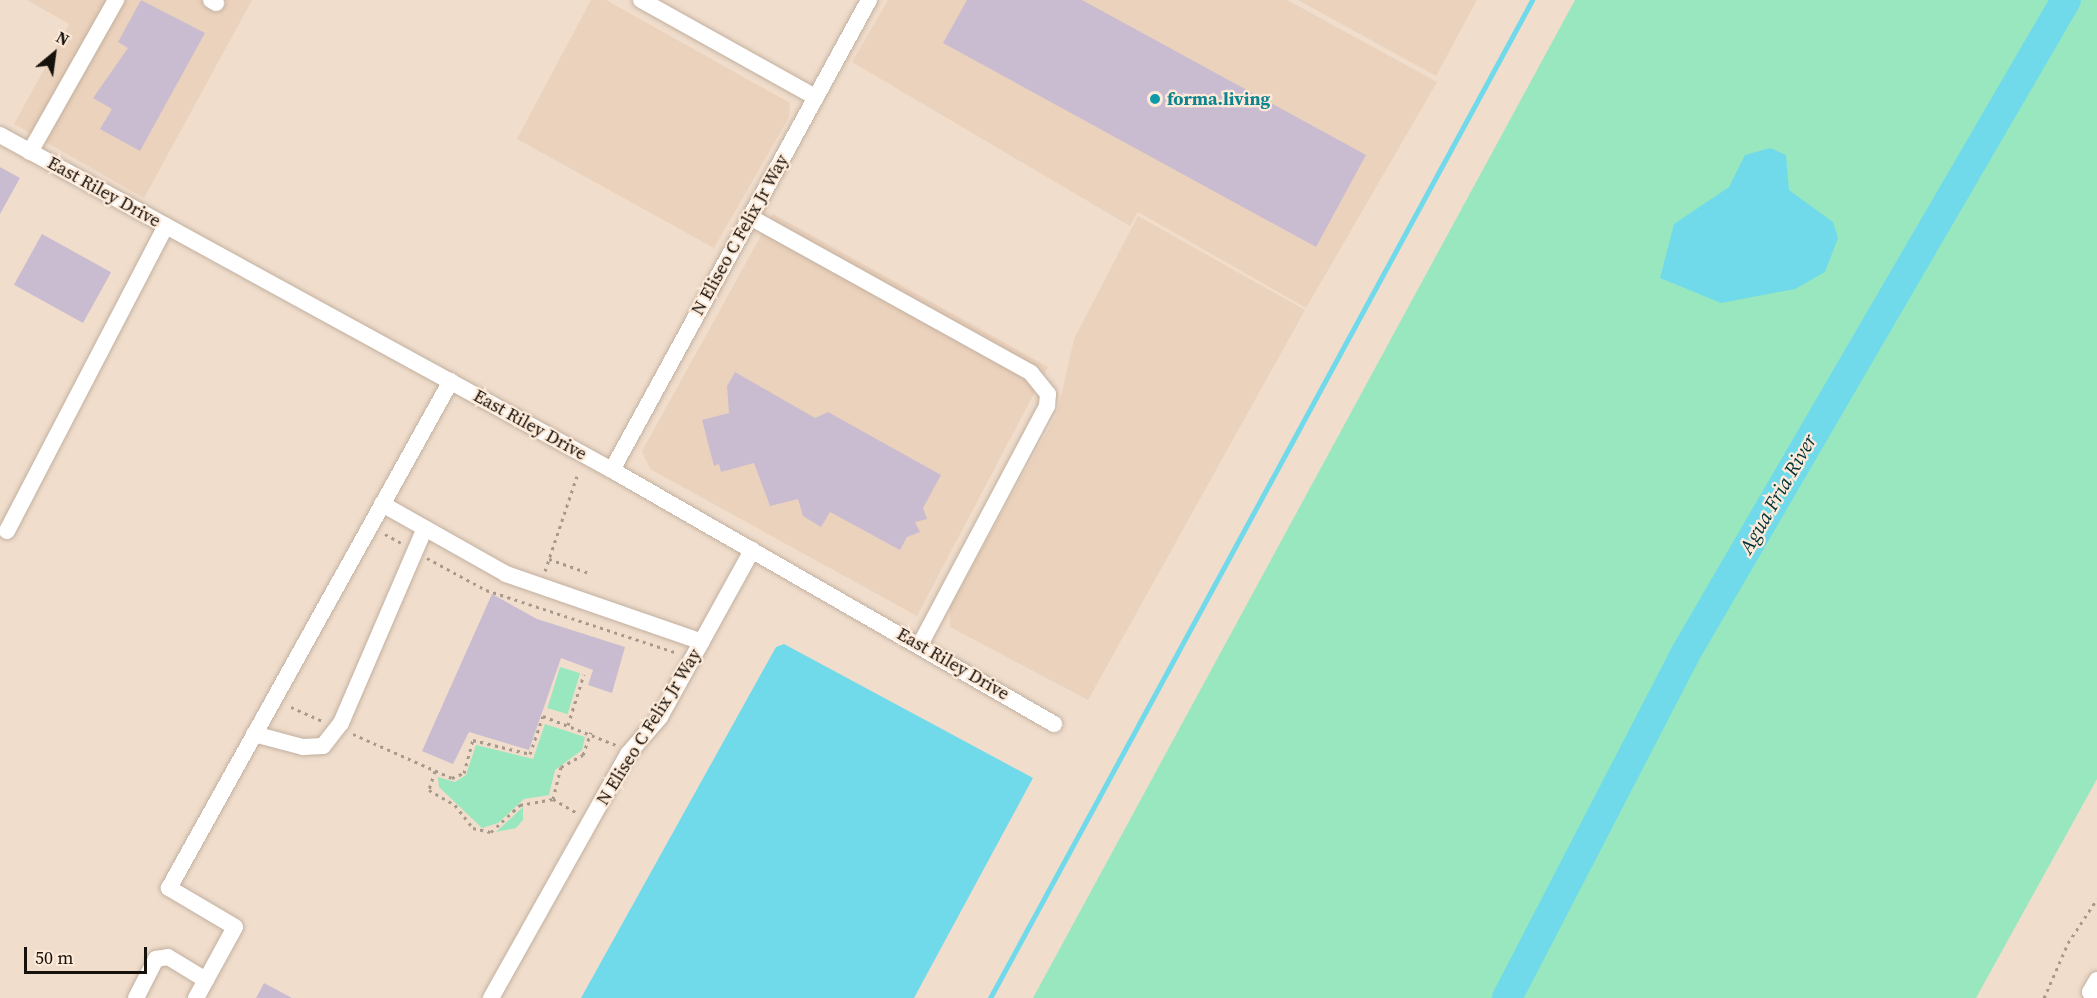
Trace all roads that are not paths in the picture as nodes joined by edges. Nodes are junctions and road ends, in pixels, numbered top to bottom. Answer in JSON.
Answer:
{"nodes":[{"id":1,"x":116,"y":0,"type":"edge"},
{"id":2,"x":641,"y":0,"type":"edge"},
{"id":3,"x":869,"y":0,"type":"edge"},
{"id":4,"x":815,"y":97,"type":"junction"},
{"id":5,"x":0,"y":135,"type":"edge"},
{"id":6,"x":30,"y":152,"type":"junction"},
{"id":7,"x":750,"y":217,"type":"junction"},
{"id":8,"x":166,"y":226,"type":"junction"},
{"id":9,"x":451,"y":381,"type":"junction"},
{"id":10,"x":612,"y":470,"type":"junction"},
{"id":11,"x":382,"y":504,"type":"junction"},
{"id":12,"x":425,"y":528,"type":"junction"},
{"id":13,"x":7,"y":531,"type":"dead end"},
{"id":14,"x":752,"y":550,"type":"junction"},
{"id":15,"x":702,"y":642,"type":"junction"},
{"id":16,"x":920,"y":645,"type":"junction"},
{"id":17,"x":1054,"y":724,"type":"dead end"},
{"id":18,"x":254,"y":734,"type":"junction"},
{"id":19,"x":200,"y":993,"type":"edge"},
{"id":20,"x":136,"y":998,"type":"edge"},
{"id":21,"x":491,"y":998,"type":"edge"}],
"edges":[{"from":1,"to":6,"type":"street"},
{"from":2,"to":4,"type":"street"},
{"from":3,"to":4,"type":"street","name":"N Eliseo C Felix Jr Way"},
{"from":4,"to":7,"type":"street","name":"N Eliseo C Felix Jr Way"},
{"from":5,"to":6,"type":"street","name":"East Riley Drive"},
{"from":6,"to":8,"type":"street","name":"East Riley Drive"},
{"from":7,"to":10,"type":"street","name":"N Eliseo C Felix Jr Way"},
{"from":7,"to":16,"type":"street"},
{"from":8,"to":9,"type":"street","name":"East Riley Drive"},
{"from":8,"to":13,"type":"street"},
{"from":9,"to":10,"type":"street","name":"East Riley Drive"},
{"from":9,"to":11,"type":"street"},
{"from":10,"to":14,"type":"street","name":"East Riley Drive"},
{"from":11,"to":12,"type":"street"},
{"from":11,"to":18,"type":"street"},
{"from":12,"to":15,"type":"street"},
{"from":12,"to":18,"type":"street"},
{"from":14,"to":15,"type":"street","name":"N Eliseo C Felix Jr Way"},
{"from":14,"to":16,"type":"street","name":"East Riley Drive"},
{"from":15,"to":21,"type":"street","name":"N Eliseo C Felix Jr Way"},
{"from":16,"to":17,"type":"street","name":"East Riley Drive"},
{"from":18,"to":19,"type":"street"},
{"from":19,"to":20,"type":"street"}]}
